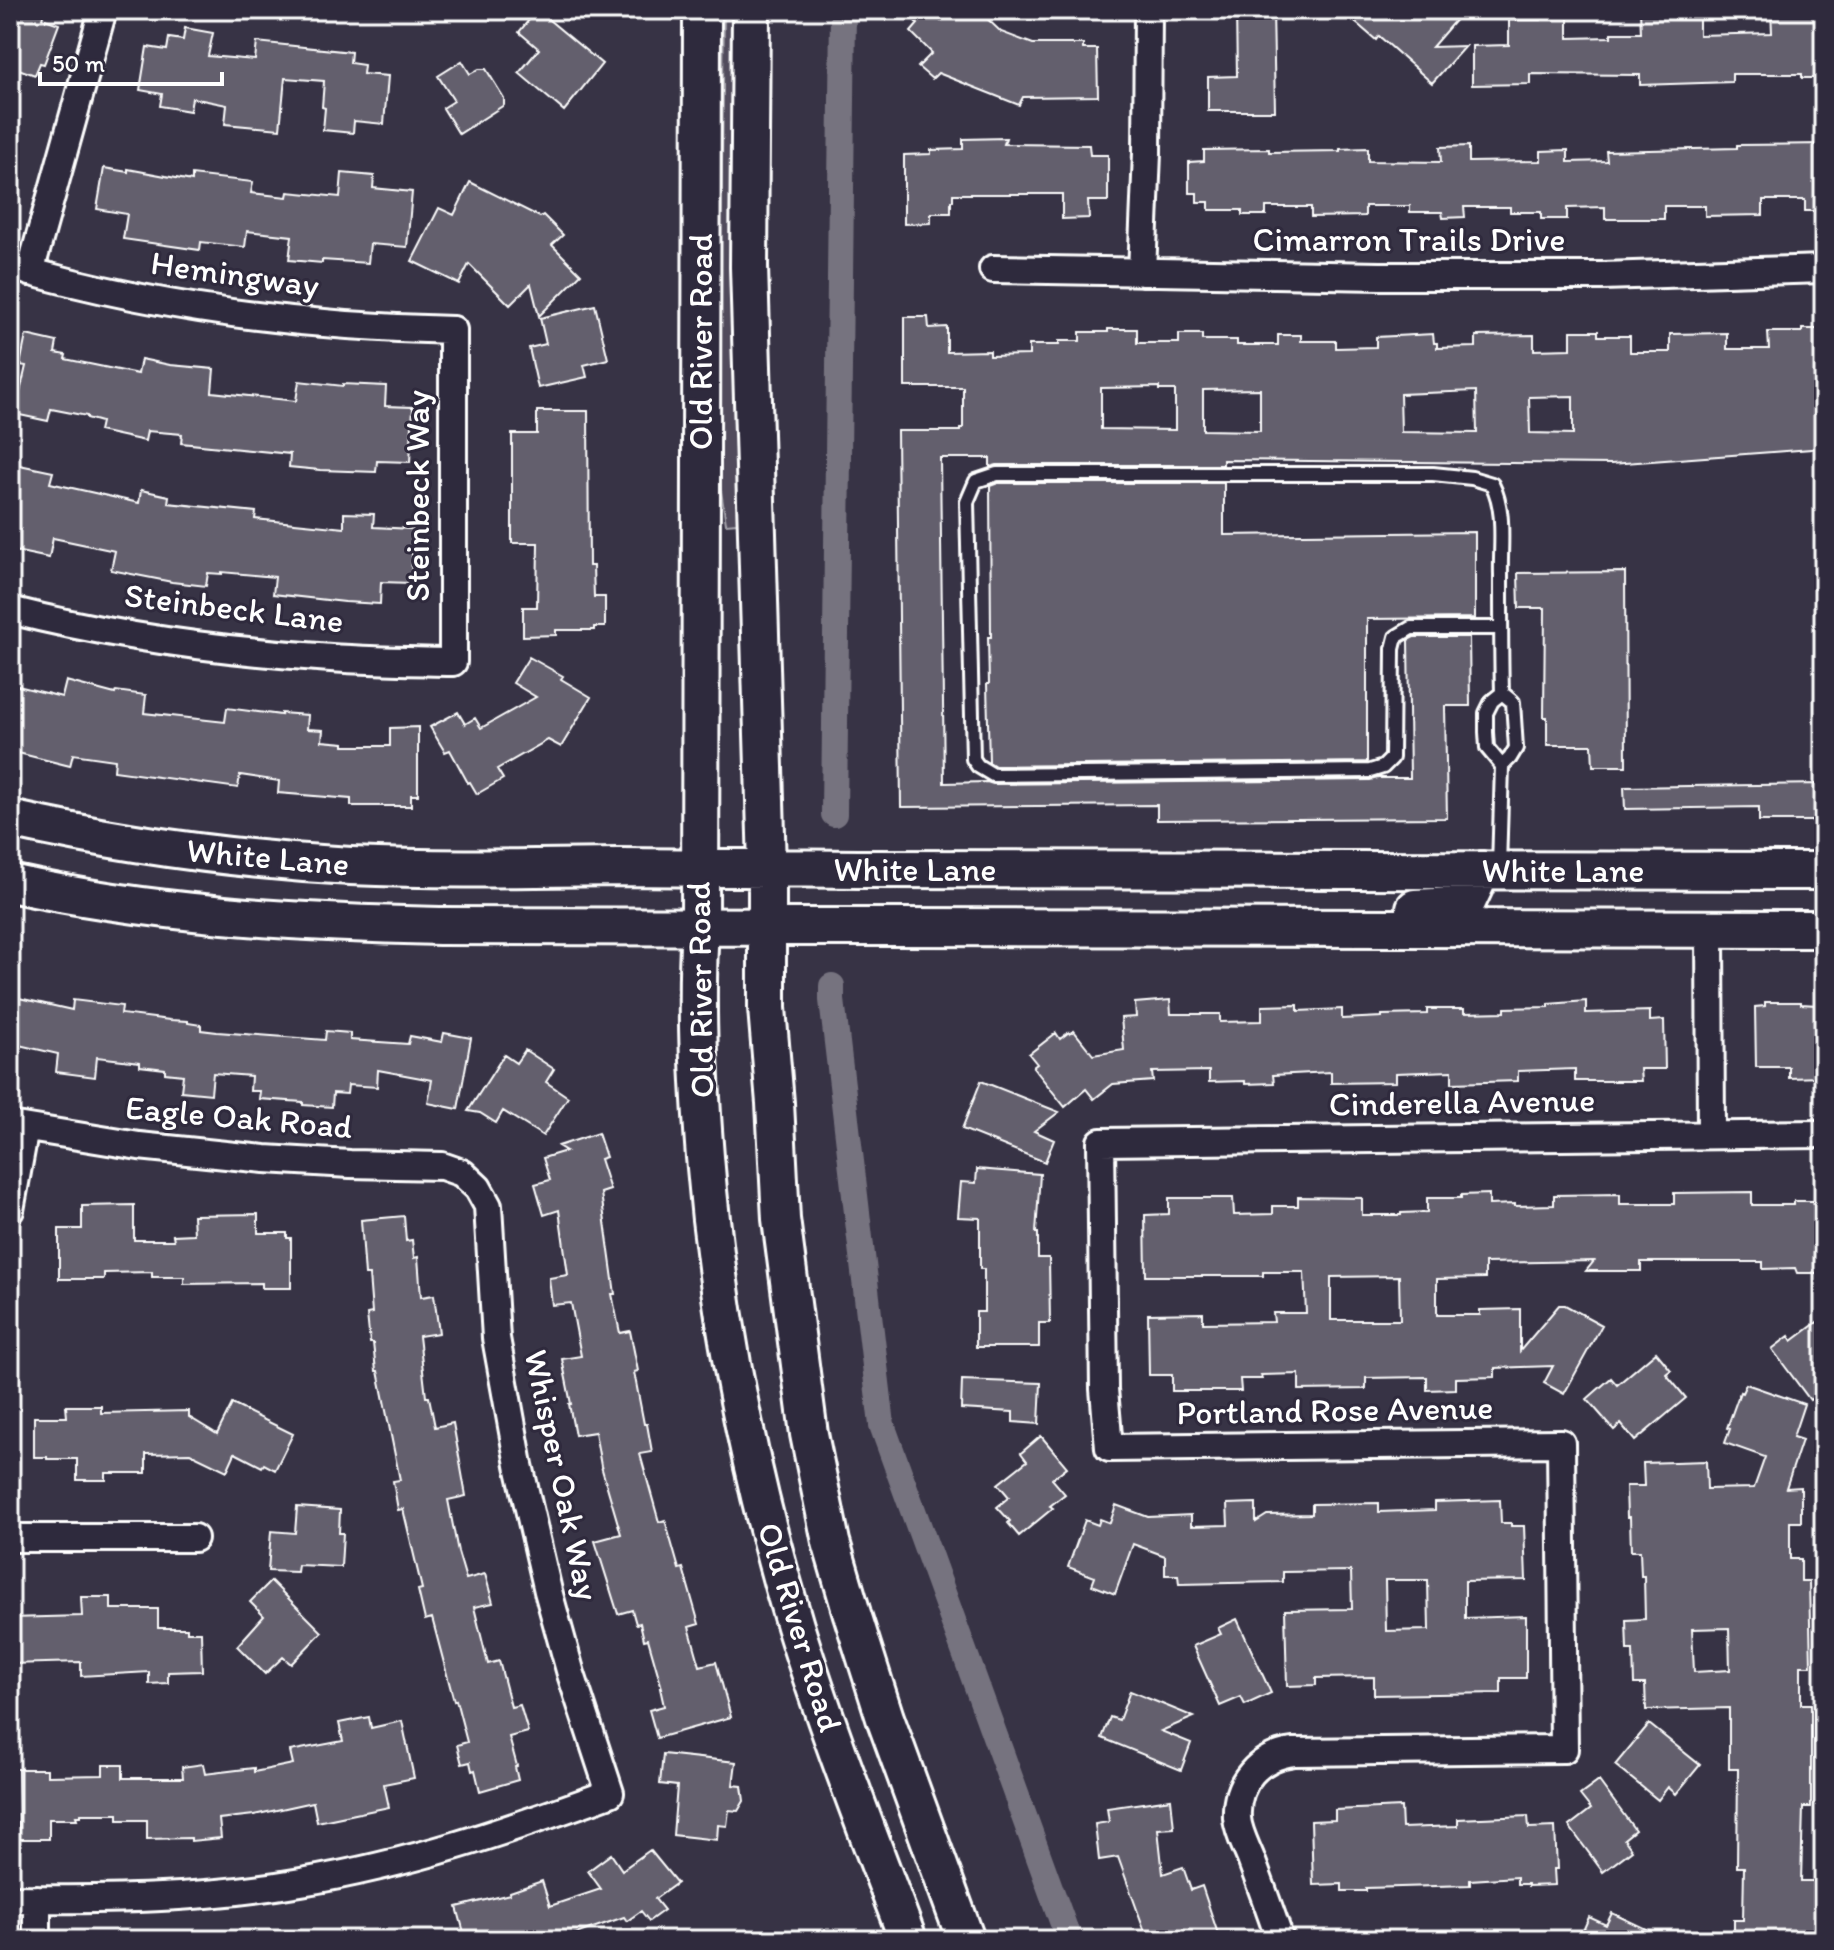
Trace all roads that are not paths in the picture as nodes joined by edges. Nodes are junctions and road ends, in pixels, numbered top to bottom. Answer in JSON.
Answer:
{"nodes":[{"id":1,"x":103,"y":10,"type":"edge"},
{"id":2,"x":702,"y":10,"type":"edge"},
{"id":3,"x":751,"y":10,"type":"edge"},
{"id":4,"x":1148,"y":10,"type":"edge"},
{"id":5,"x":20,"y":269,"type":"edge"},
{"id":6,"x":993,"y":269,"type":"dead end"},
{"id":7,"x":1824,"y":269,"type":"edge"},
{"id":8,"x":1142,"y":272,"type":"junction"},
{"id":9,"x":453,"y":330,"type":"joint"},
{"id":10,"x":10,"y":610,"type":"edge"},
{"id":11,"x":1501,"y":628,"type":"junction"},
{"id":12,"x":453,"y":662,"type":"joint"},
{"id":13,"x":1502,"y":693,"type":"junction"},
{"id":14,"x":1502,"y":766,"type":"junction"},
{"id":15,"x":10,"y":819,"type":"edge"},
{"id":16,"x":699,"y":867,"type":"junction"},
{"id":17,"x":767,"y":867,"type":"junction"},
{"id":18,"x":1490,"y":870,"type":"junction"},
{"id":19,"x":1824,"y":871,"type":"edge"},
{"id":20,"x":10,"y":883,"type":"edge"},
{"id":21,"x":767,"y":926,"type":"junction"},
{"id":22,"x":700,"y":927,"type":"junction"},
{"id":23,"x":1313,"y":928,"type":"junction"},
{"id":24,"x":1710,"y":929,"type":"junction"},
{"id":25,"x":1824,"y":929,"type":"edge"},
{"id":26,"x":17,"y":1126,"type":"edge"},
{"id":27,"x":1824,"y":1134,"type":"edge"},
{"id":28,"x":1711,"y":1135,"type":"junction"},
{"id":29,"x":462,"y":1173,"type":"joint"},
{"id":30,"x":10,"y":1210,"type":"edge"},
{"id":31,"x":1109,"y":1448,"type":"joint"},
{"id":32,"x":10,"y":1538,"type":"edge"},
{"id":33,"x":194,"y":1538,"type":"dead end"},
{"id":34,"x":10,"y":1899,"type":"edge"},
{"id":35,"x":37,"y":1899,"type":"junction"},
{"id":36,"x":37,"y":1940,"type":"edge"},
{"id":37,"x":908,"y":1940,"type":"edge"},
{"id":38,"x":966,"y":1940,"type":"edge"},
{"id":39,"x":1280,"y":1940,"type":"edge"}],
"edges":[{"from":1,"to":5,"type":"street"},
{"from":2,"to":16,"type":"main road","name":"Old River Road"},
{"from":3,"to":17,"type":"main road","name":"Old River Road"},
{"from":4,"to":8,"type":"street"},
{"from":5,"to":9,"type":"street","name":"Hemingway"},
{"from":6,"to":8,"type":"street","name":"Cimarron Trails Drive"},
{"from":7,"to":8,"type":"street","name":"Cimarron Trails Drive"},
{"from":9,"to":12,"type":"street","name":"Steinbeck Way"},
{"from":10,"to":12,"type":"street","name":"Steinbeck Lane"},
{"from":11,"to":11,"type":"lane"},
{"from":11,"to":13,"type":"lane"},
{"from":13,"to":14,"type":"lane"},
{"from":13,"to":14,"type":"lane"},
{"from":14,"to":18,"type":"lane"},
{"from":15,"to":16,"type":"main road","name":"White Lane"},
{"from":16,"to":17,"type":"main road","name":"White Lane"},
{"from":16,"to":22,"type":"main road","name":"Old River Road"},
{"from":17,"to":18,"type":"main road","name":"White Lane"},
{"from":17,"to":21,"type":"main road","name":"Old River Road"},
{"from":18,"to":19,"type":"main road","name":"White Lane"},
{"from":18,"to":23,"type":"main road"},
{"from":20,"to":22,"type":"main road","name":"White Lane"},
{"from":21,"to":22,"type":"main road","name":"White Lane"},
{"from":21,"to":23,"type":"main road","name":"White Lane"},
{"from":21,"to":38,"type":"main road","name":"Old River Road"},
{"from":22,"to":37,"type":"main road","name":"Old River Road"},
{"from":23,"to":24,"type":"main road","name":"White Lane"},
{"from":24,"to":25,"type":"main road","name":"White Lane"},
{"from":24,"to":28,"type":"street"},
{"from":26,"to":29,"type":"street","name":"Eagle Oak Road"},
{"from":26,"to":30,"type":"street"},
{"from":27,"to":28,"type":"street","name":"Cinderella Avenue"},
{"from":28,"to":31,"type":"street","name":"Cinderella Avenue"},
{"from":29,"to":35,"type":"street","name":"Whisper Oak Way"},
{"from":31,"to":39,"type":"street","name":"Portland Rose Avenue"},
{"from":32,"to":33,"type":"street"},
{"from":34,"to":35,"type":"street"},
{"from":35,"to":36,"type":"street"}]}
